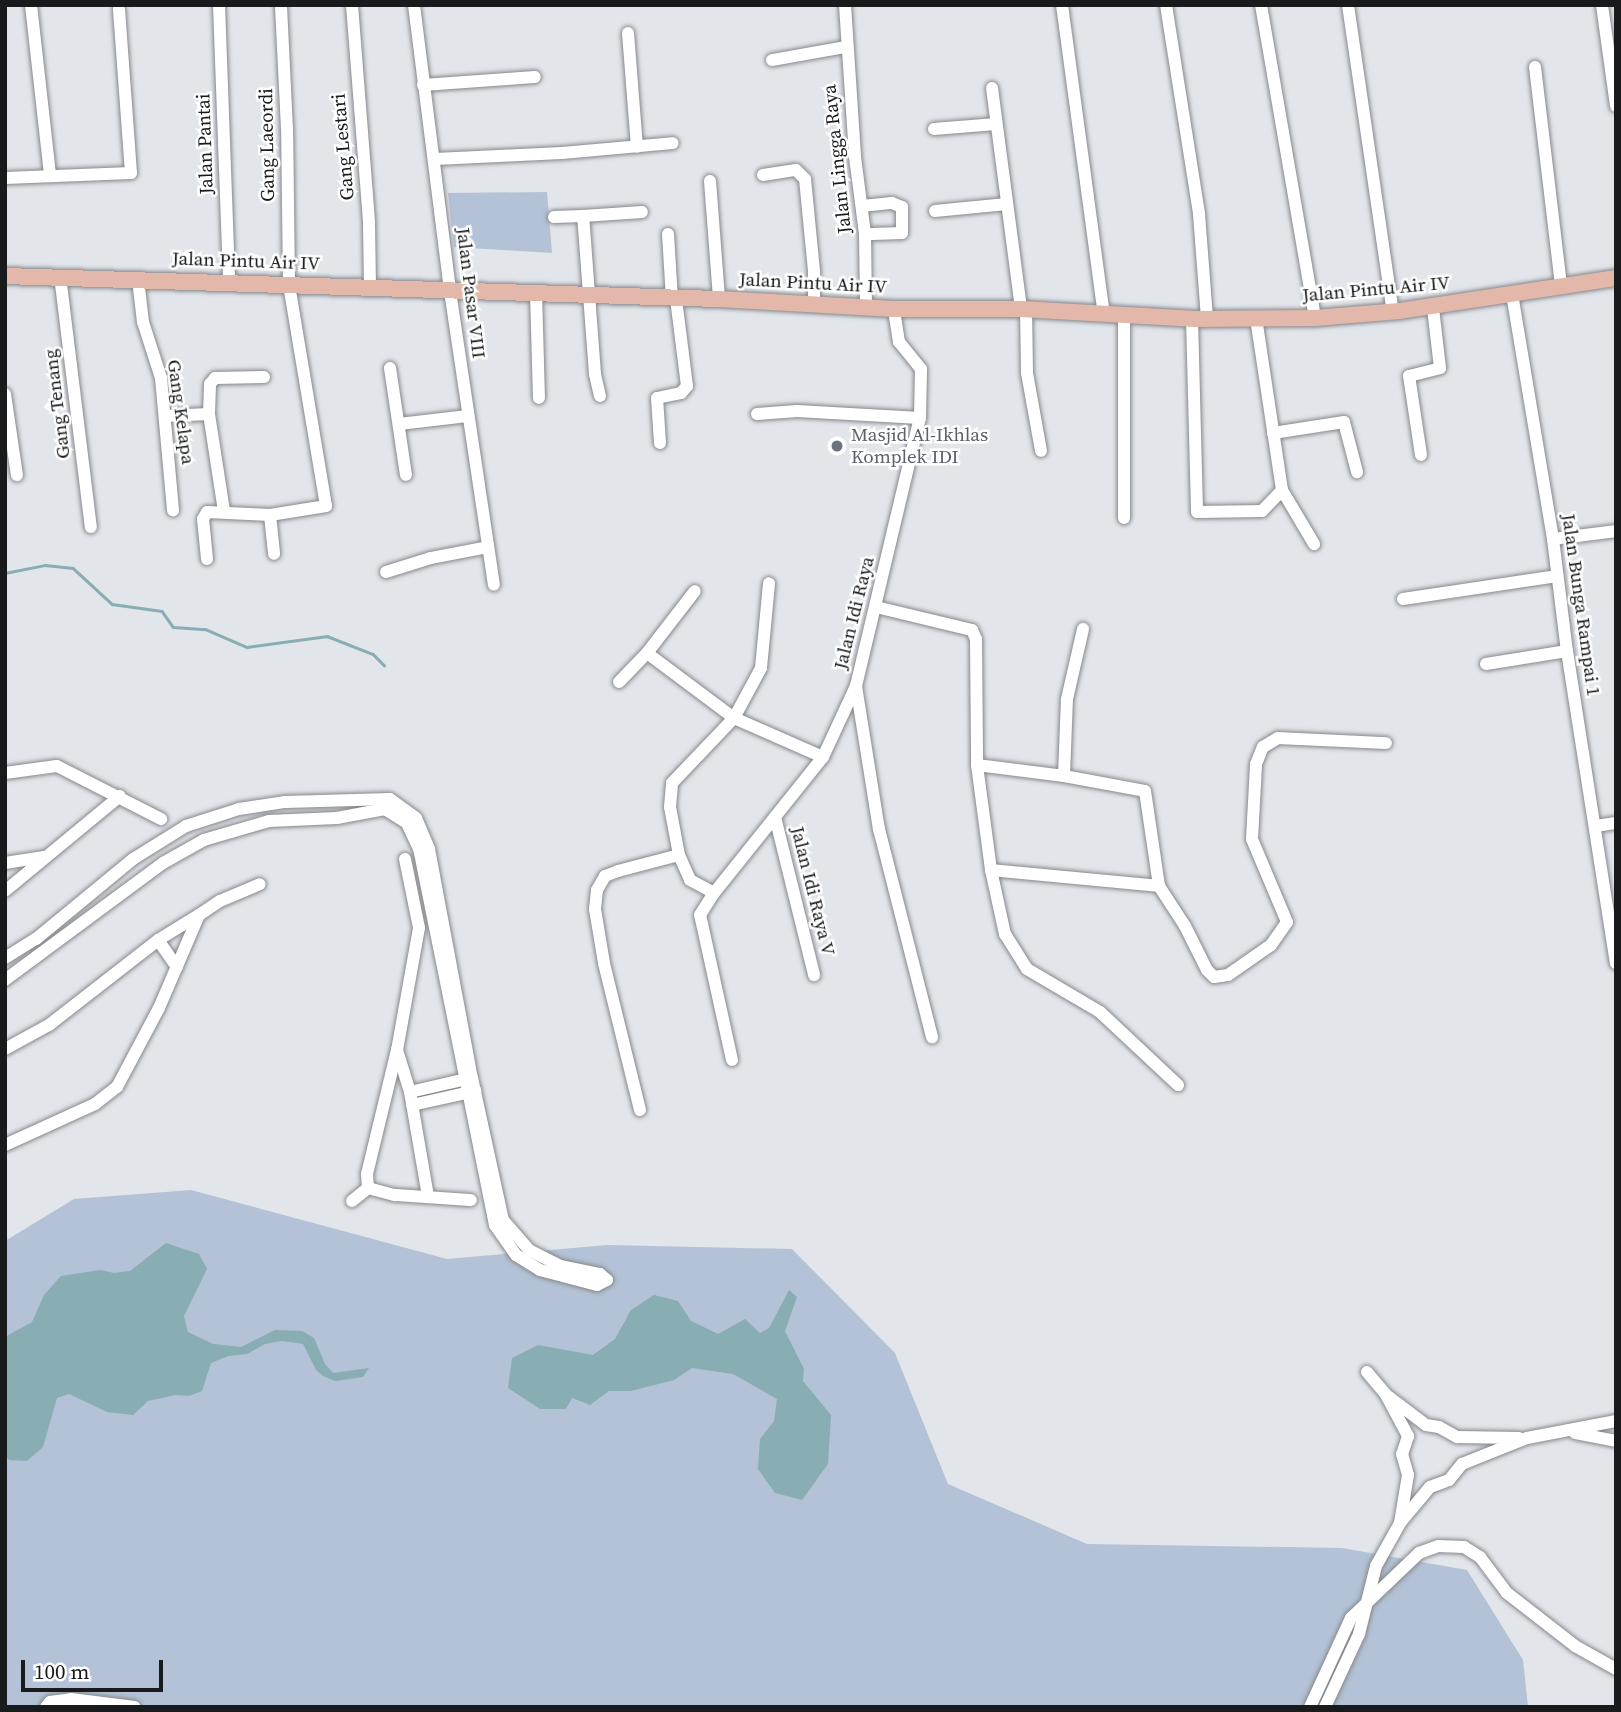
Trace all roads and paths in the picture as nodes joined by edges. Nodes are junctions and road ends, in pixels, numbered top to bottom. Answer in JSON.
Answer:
{"nodes":[{"id":1,"x":32,"y":5,"type":"edge"},
{"id":2,"x":219,"y":5,"type":"edge"},
{"id":3,"x":281,"y":5,"type":"edge"},
{"id":4,"x":352,"y":5,"type":"edge"},
{"id":5,"x":414,"y":5,"type":"edge"},
{"id":6,"x":845,"y":5,"type":"edge"},
{"id":7,"x":1062,"y":5,"type":"edge"},
{"id":8,"x":1166,"y":5,"type":"edge"},
{"id":9,"x":1261,"y":5,"type":"edge"},
{"id":10,"x":1348,"y":5,"type":"edge"},
{"id":11,"x":1602,"y":5,"type":"edge"},
{"id":12,"x":119,"y":9,"type":"dead end"},
{"id":13,"x":1610,"y":21,"type":"edge"},
{"id":14,"x":628,"y":33,"type":"dead end"},
{"id":15,"x":846,"y":47,"type":"junction"},
{"id":16,"x":772,"y":60,"type":"dead end"},
{"id":17,"x":1535,"y":67,"type":"dead end"},
{"id":18,"x":535,"y":76,"type":"dead end"},
{"id":19,"x":422,"y":85,"type":"junction"},
{"id":20,"x":992,"y":88,"type":"dead end"},
{"id":21,"x":1615,"y":90,"type":"edge"},
{"id":22,"x":1616,"y":106,"type":"edge"},
{"id":23,"x":996,"y":124,"type":"junction"},
{"id":24,"x":934,"y":129,"type":"dead end"},
{"id":25,"x":673,"y":143,"type":"dead end"},
{"id":26,"x":636,"y":148,"type":"junction"},
{"id":27,"x":435,"y":159,"type":"junction"},
{"id":28,"x":50,"y":175,"type":"junction"},
{"id":29,"x":763,"y":176,"type":"dead end"},
{"id":30,"x":5,"y":178,"type":"edge"},
{"id":31,"x":710,"y":181,"type":"dead end"},
{"id":32,"x":1007,"y":204,"type":"junction"},
{"id":33,"x":862,"y":206,"type":"junction"},
{"id":34,"x":935,"y":211,"type":"dead end"},
{"id":35,"x":642,"y":212,"type":"dead end"},
{"id":36,"x":583,"y":216,"type":"junction"},
{"id":37,"x":554,"y":217,"type":"dead end"},
{"id":38,"x":668,"y":234,"type":"dead end"},
{"id":39,"x":865,"y":234,"type":"junction"},
{"id":40,"x":5,"y":276,"type":"edge"},
{"id":41,"x":60,"y":276,"type":"junction"},
{"id":42,"x":1616,"y":278,"type":"edge"},
{"id":43,"x":138,"y":279,"type":"junction"},
{"id":44,"x":229,"y":282,"type":"junction"},
{"id":45,"x":289,"y":284,"type":"junction"},
{"id":46,"x":370,"y":286,"type":"junction"},
{"id":47,"x":1562,"y":286,"type":"junction"},
{"id":48,"x":450,"y":291,"type":"junction"},
{"id":49,"x":536,"y":292,"type":"junction"},
{"id":50,"x":1512,"y":294,"type":"junction"},
{"id":51,"x":589,"y":296,"type":"junction"},
{"id":52,"x":674,"y":299,"type":"junction"},
{"id":53,"x":719,"y":299,"type":"junction"},
{"id":54,"x":814,"y":306,"type":"junction"},
{"id":55,"x":866,"y":308,"type":"junction"},
{"id":56,"x":1433,"y":308,"type":"junction"},
{"id":57,"x":894,"y":309,"type":"junction"},
{"id":58,"x":1024,"y":309,"type":"junction"},
{"id":59,"x":1393,"y":312,"type":"junction"},
{"id":60,"x":1104,"y":314,"type":"junction"},
{"id":61,"x":1124,"y":316,"type":"junction"},
{"id":62,"x":1256,"y":318,"type":"junction"},
{"id":63,"x":1315,"y":318,"type":"junction"},
{"id":64,"x":1200,"y":319,"type":"junction"},
{"id":65,"x":390,"y":368,"type":"dead end"},
{"id":66,"x":264,"y":377,"type":"dead end"},
{"id":67,"x":5,"y":394,"type":"edge"},
{"id":68,"x":600,"y":396,"type":"dead end"},
{"id":69,"x":538,"y":398,"type":"dead end"},
{"id":70,"x":209,"y":414,"type":"junction"},
{"id":71,"x":757,"y":414,"type":"dead end"},
{"id":72,"x":166,"y":416,"type":"junction"},
{"id":73,"x":468,"y":416,"type":"junction"},
{"id":74,"x":920,"y":418,"type":"junction"},
{"id":75,"x":399,"y":424,"type":"junction"},
{"id":76,"x":1273,"y":433,"type":"junction"},
{"id":77,"x":660,"y":443,"type":"dead end"},
{"id":78,"x":1041,"y":451,"type":"dead end"},
{"id":79,"x":1421,"y":455,"type":"dead end"},
{"id":80,"x":1357,"y":472,"type":"dead end"},
{"id":81,"x":17,"y":475,"type":"dead end"},
{"id":82,"x":406,"y":475,"type":"dead end"},
{"id":83,"x":1282,"y":489,"type":"junction"},
{"id":84,"x":173,"y":510,"type":"dead end"},
{"id":85,"x":224,"y":511,"type":"junction"},
{"id":86,"x":270,"y":515,"type":"junction"},
{"id":87,"x":1124,"y":518,"type":"dead end"},
{"id":88,"x":91,"y":527,"type":"dead end"},
{"id":89,"x":1616,"y":531,"type":"edge"},
{"id":90,"x":1553,"y":539,"type":"junction"},
{"id":91,"x":1314,"y":544,"type":"dead end"},
{"id":92,"x":488,"y":547,"type":"junction"},
{"id":93,"x":275,"y":554,"type":"dead end"},
{"id":94,"x":207,"y":559,"type":"dead end"},
{"id":95,"x":386,"y":572,"type":"dead end"},
{"id":96,"x":1557,"y":576,"type":"junction"},
{"id":97,"x":769,"y":583,"type":"dead end"},
{"id":98,"x":494,"y":586,"type":"dead end"},
{"id":99,"x":695,"y":591,"type":"dead end"},
{"id":100,"x":1403,"y":599,"type":"dead end"},
{"id":101,"x":876,"y":607,"type":"junction"},
{"id":102,"x":1083,"y":629,"type":"dead end"},
{"id":103,"x":1567,"y":651,"type":"junction"},
{"id":104,"x":647,"y":653,"type":"junction"},
{"id":105,"x":1486,"y":664,"type":"dead end"},
{"id":106,"x":619,"y":682,"type":"dead end"},
{"id":107,"x":856,"y":686,"type":"junction"},
{"id":108,"x":734,"y":718,"type":"junction"},
{"id":109,"x":1386,"y":743,"type":"dead end"},
{"id":110,"x":823,"y":757,"type":"junction"},
{"id":111,"x":977,"y":765,"type":"junction"},
{"id":112,"x":5,"y":773,"type":"edge"},
{"id":113,"x":1064,"y":776,"type":"junction"},
{"id":114,"x":120,"y":796,"type":"junction"},
{"id":115,"x":335,"y":803,"type":"junction"},
{"id":116,"x":775,"y":817,"type":"junction"},
{"id":117,"x":337,"y":818,"type":"junction"},
{"id":118,"x":161,"y":819,"type":"dead end"},
{"id":119,"x":1616,"y":823,"type":"edge"},
{"id":120,"x":1596,"y":826,"type":"junction"},
{"id":121,"x":679,"y":855,"type":"junction"},
{"id":122,"x":43,"y":857,"type":"junction"},
{"id":123,"x":405,"y":859,"type":"dead end"},
{"id":124,"x":5,"y":863,"type":"edge"},
{"id":125,"x":991,"y":870,"type":"junction"},
{"id":126,"x":260,"y":884,"type":"dead end"},
{"id":127,"x":1159,"y":886,"type":"junction"},
{"id":128,"x":1611,"y":890,"type":"edge"},
{"id":129,"x":5,"y":891,"type":"edge"},
{"id":130,"x":714,"y":893,"type":"junction"},
{"id":131,"x":199,"y":915,"type":"junction"},
{"id":132,"x":158,"y":940,"type":"junction"},
{"id":133,"x":5,"y":958,"type":"edge"},
{"id":134,"x":1616,"y":959,"type":"edge"},
{"id":135,"x":177,"y":967,"type":"junction"},
{"id":136,"x":814,"y":975,"type":"dead end"},
{"id":137,"x":449,"y":977,"type":"junction"},
{"id":138,"x":5,"y":980,"type":"edge"},
{"id":139,"x":932,"y":1037,"type":"dead end"},
{"id":140,"x":5,"y":1049,"type":"edge"},
{"id":141,"x":397,"y":1050,"type":"junction"},
{"id":142,"x":732,"y":1060,"type":"dead end"},
{"id":143,"x":470,"y":1085,"type":"junction"},
{"id":144,"x":1178,"y":1085,"type":"dead end"},
{"id":145,"x":411,"y":1098,"type":"junction"},
{"id":146,"x":640,"y":1110,"type":"dead end"},
{"id":147,"x":5,"y":1146,"type":"edge"},
{"id":148,"x":368,"y":1188,"type":"junction"},
{"id":149,"x":428,"y":1196,"type":"junction"},
{"id":150,"x":352,"y":1200,"type":"dead end"},
{"id":151,"x":471,"y":1200,"type":"dead end"},
{"id":152,"x":1367,"y":1372,"type":"dead end"},
{"id":153,"x":1386,"y":1395,"type":"junction"},
{"id":154,"x":1616,"y":1421,"type":"edge"},
{"id":155,"x":1562,"y":1431,"type":"junction"},
{"id":156,"x":1527,"y":1438,"type":"junction"},
{"id":157,"x":1616,"y":1441,"type":"edge"},
{"id":158,"x":1400,"y":1523,"type":"junction"},
{"id":159,"x":1365,"y":1603,"type":"junction"},
{"id":160,"x":1616,"y":1669,"type":"edge"},
{"id":161,"x":49,"y":1705,"type":"edge"},
{"id":162,"x":134,"y":1707,"type":"edge"},
{"id":163,"x":1310,"y":1707,"type":"edge"},
{"id":164,"x":1325,"y":1707,"type":"edge"}],
"edges":[{"from":1,"to":28,"type":"street"},
{"from":2,"to":44,"type":"street","name":"Jalan Pantai"},
{"from":3,"to":45,"type":"street","name":"Gang Laeordi"},
{"from":4,"to":46,"type":"street","name":"Gang Lestari"},
{"from":5,"to":19,"type":"street","name":"Jalan Pasar VIII"},
{"from":6,"to":15,"type":"street","name":"Jalan Lingga Raya"},
{"from":7,"to":60,"type":"street"},
{"from":8,"to":64,"type":"street"},
{"from":9,"to":63,"type":"street"},
{"from":10,"to":59,"type":"street"},
{"from":11,"to":13,"type":"street"},
{"from":12,"to":28,"type":"street"},
{"from":13,"to":21,"type":"street"},
{"from":14,"to":26,"type":"street"},
{"from":15,"to":16,"type":"street"},
{"from":15,"to":33,"type":"street","name":"Jalan Lingga Raya"},
{"from":17,"to":47,"type":"street"},
{"from":18,"to":19,"type":"street"},
{"from":19,"to":27,"type":"street","name":"Jalan Pasar VIII"},
{"from":20,"to":23,"type":"street"},
{"from":21,"to":22,"type":"street"},
{"from":23,"to":24,"type":"street"},
{"from":23,"to":32,"type":"street"},
{"from":25,"to":26,"type":"street"},
{"from":26,"to":27,"type":"street"},
{"from":27,"to":48,"type":"street","name":"Jalan Pasar VIII"},
{"from":28,"to":30,"type":"street"},
{"from":29,"to":54,"type":"street"},
{"from":31,"to":53,"type":"street"},
{"from":32,"to":34,"type":"street"},
{"from":32,"to":58,"type":"street"},
{"from":33,"to":39,"type":"street","name":"Jalan Lingga Raya"},
{"from":33,"to":39,"type":"street"},
{"from":35,"to":36,"type":"street"},
{"from":36,"to":37,"type":"street"},
{"from":36,"to":51,"type":"street"},
{"from":38,"to":52,"type":"street"},
{"from":39,"to":55,"type":"street","name":"Jalan Lingga Raya"},
{"from":40,"to":41,"type":"main road","name":"Jalan Pintu Air IV"},
{"from":41,"to":43,"type":"main road","name":"Jalan Pintu Air IV"},
{"from":41,"to":88,"type":"street","name":"Gang Tenang"},
{"from":42,"to":47,"type":"main road","name":"Jalan Pintu Air IV"},
{"from":43,"to":44,"type":"main road","name":"Jalan Pintu Air IV"},
{"from":43,"to":72,"type":"street","name":"Gang Kelapa"},
{"from":44,"to":45,"type":"main road","name":"Jalan Pintu Air IV"},
{"from":45,"to":46,"type":"main road","name":"Jalan Pintu Air IV"},
{"from":45,"to":86,"type":"street","name":"Gang Laeordi"},
{"from":46,"to":48,"type":"main road","name":"Jalan Pintu Air IV"},
{"from":47,"to":50,"type":"main road","name":"Jalan Pintu Air IV"},
{"from":48,"to":49,"type":"main road","name":"Jalan Pintu Air IV"},
{"from":48,"to":73,"type":"street","name":"Jalan Pasar VIII"},
{"from":49,"to":51,"type":"main road","name":"Jalan Pintu Air IV"},
{"from":49,"to":69,"type":"street"},
{"from":50,"to":56,"type":"main road","name":"Jalan Pintu Air IV"},
{"from":50,"to":90,"type":"street","name":"Jalan Bunga Rampai 1"},
{"from":51,"to":52,"type":"main road","name":"Jalan Pintu Air IV"},
{"from":51,"to":68,"type":"street"},
{"from":52,"to":53,"type":"main road","name":"Jalan Pintu Air IV"},
{"from":52,"to":77,"type":"street"},
{"from":53,"to":54,"type":"main road","name":"Jalan Pintu Air IV"},
{"from":54,"to":55,"type":"main road","name":"Jalan Pintu Air IV"},
{"from":55,"to":57,"type":"main road","name":"Jalan Pintu Air IV"},
{"from":56,"to":59,"type":"main road","name":"Jalan Pintu Air IV"},
{"from":56,"to":79,"type":"street"},
{"from":57,"to":58,"type":"main road","name":"Jalan Pintu Air IV"},
{"from":57,"to":74,"type":"street","name":"Jalan Idi Raya"},
{"from":58,"to":60,"type":"main road","name":"Jalan Pintu Air IV"},
{"from":58,"to":78,"type":"street"},
{"from":59,"to":63,"type":"main road","name":"Jalan Pintu Air IV"},
{"from":60,"to":61,"type":"main road","name":"Jalan Pintu Air IV"},
{"from":61,"to":64,"type":"main road","name":"Jalan Pintu Air IV"},
{"from":61,"to":87,"type":"street"},
{"from":62,"to":63,"type":"main road","name":"Jalan Pintu Air IV"},
{"from":62,"to":64,"type":"main road","name":"Jalan Pintu Air IV"},
{"from":62,"to":76,"type":"street"},
{"from":64,"to":83,"type":"street"},
{"from":65,"to":75,"type":"street"},
{"from":66,"to":70,"type":"street"},
{"from":67,"to":81,"type":"street"},
{"from":70,"to":72,"type":"street"},
{"from":70,"to":85,"type":"street"},
{"from":71,"to":74,"type":"street"},
{"from":72,"to":84,"type":"street","name":"Gang Kelapa"},
{"from":73,"to":75,"type":"street"},
{"from":73,"to":92,"type":"street","name":"Jalan Pasar VIII"},
{"from":74,"to":101,"type":"street","name":"Jalan Idi Raya"},
{"from":75,"to":82,"type":"street"},
{"from":76,"to":80,"type":"street"},
{"from":76,"to":83,"type":"street"},
{"from":83,"to":91,"type":"street"},
{"from":85,"to":86,"type":"street"},
{"from":85,"to":94,"type":"street"},
{"from":86,"to":93,"type":"street"},
{"from":89,"to":90,"type":"street"},
{"from":90,"to":96,"type":"street","name":"Jalan Bunga Rampai 1"},
{"from":92,"to":95,"type":"street"},
{"from":92,"to":98,"type":"street","name":"Jalan Pasar VIII"},
{"from":96,"to":100,"type":"street"},
{"from":96,"to":103,"type":"street","name":"Jalan Bunga Rampai 1"},
{"from":97,"to":108,"type":"street"},
{"from":99,"to":104,"type":"street"},
{"from":101,"to":107,"type":"street","name":"Jalan Idi Raya"},
{"from":101,"to":111,"type":"street"},
{"from":102,"to":113,"type":"street"},
{"from":103,"to":105,"type":"street"},
{"from":103,"to":120,"type":"street","name":"Jalan Bunga Rampai 1"},
{"from":104,"to":106,"type":"street"},
{"from":104,"to":108,"type":"street"},
{"from":107,"to":110,"type":"street","name":"Jalan Idi Raya"},
{"from":107,"to":139,"type":"street"},
{"from":108,"to":110,"type":"street"},
{"from":108,"to":121,"type":"street"},
{"from":109,"to":127,"type":"street"},
{"from":110,"to":116,"type":"street","name":"Jalan Idi Raya"},
{"from":111,"to":113,"type":"street"},
{"from":111,"to":125,"type":"street"},
{"from":112,"to":114,"type":"street"},
{"from":113,"to":127,"type":"street"},
{"from":114,"to":118,"type":"street"},
{"from":114,"to":122,"type":"street"},
{"from":115,"to":117,"type":"street"},
{"from":115,"to":133,"type":"street"},
{"from":115,"to":137,"type":"street"},
{"from":116,"to":130,"type":"street","name":"Jalan Idi Raya"},
{"from":116,"to":136,"type":"street","name":"Jalan Idi Raya V"},
{"from":117,"to":137,"type":"street"},
{"from":117,"to":138,"type":"street"},
{"from":119,"to":120,"type":"street"},
{"from":120,"to":128,"type":"street","name":"Jalan Bunga Rampai 1"},
{"from":121,"to":130,"type":"street"},
{"from":121,"to":146,"type":"street"},
{"from":122,"to":124,"type":"street"},
{"from":122,"to":129,"type":"street"},
{"from":123,"to":141,"type":"street"},
{"from":125,"to":127,"type":"street"},
{"from":125,"to":144,"type":"street"},
{"from":126,"to":131,"type":"street"},
{"from":128,"to":134,"type":"street","name":"Jalan Bunga Rampai 1"},
{"from":130,"to":142,"type":"street","name":"Jalan Idi Raya"},
{"from":131,"to":132,"type":"street"},
{"from":131,"to":135,"type":"street"},
{"from":132,"to":135,"type":"street"},
{"from":132,"to":140,"type":"street"},
{"from":135,"to":147,"type":"street"},
{"from":137,"to":143,"type":"street"},
{"from":141,"to":145,"type":"street"},
{"from":141,"to":148,"type":"street"},
{"from":143,"to":143,"type":"street"},
{"from":143,"to":145,"type":"street"},
{"from":145,"to":149,"type":"street"},
{"from":148,"to":149,"type":"street"},
{"from":148,"to":150,"type":"street"},
{"from":149,"to":151,"type":"street"},
{"from":152,"to":153,"type":"street"},
{"from":153,"to":156,"type":"street"},
{"from":153,"to":158,"type":"street"},
{"from":154,"to":155,"type":"street"},
{"from":155,"to":156,"type":"street"},
{"from":155,"to":157,"type":"street"},
{"from":156,"to":158,"type":"street"},
{"from":158,"to":159,"type":"street"},
{"from":159,"to":160,"type":"street"},
{"from":159,"to":163,"type":"street"},
{"from":159,"to":164,"type":"street"},
{"from":161,"to":162,"type":"street"}]}
